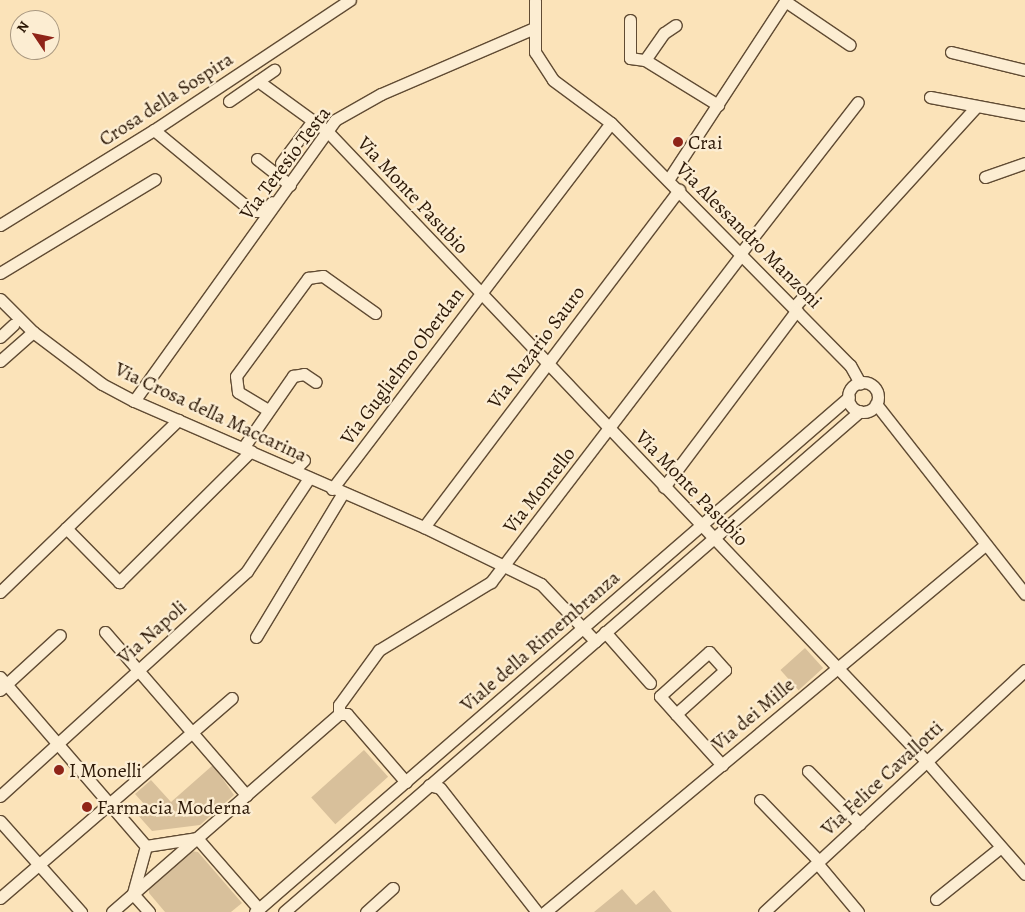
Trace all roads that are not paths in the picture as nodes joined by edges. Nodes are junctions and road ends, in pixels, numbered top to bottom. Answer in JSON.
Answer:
{"nodes":[{"id":1,"x":350,"y":0,"type":"edge"},
{"id":2,"x":535,"y":0,"type":"edge"},
{"id":3,"x":786,"y":1,"type":"edge"},
{"id":4,"x":630,"y":20,"type":"dead end"},
{"id":5,"x":676,"y":25,"type":"dead end"},
{"id":6,"x":532,"y":29,"type":"junction"},
{"id":7,"x":850,"y":45,"type":"dead end"},
{"id":8,"x":951,"y":52,"type":"dead end"},
{"id":9,"x":645,"y":60,"type":"junction"},
{"id":10,"x":274,"y":70,"type":"dead end"},
{"id":11,"x":1025,"y":70,"type":"edge"},
{"id":12,"x":258,"y":81,"type":"junction"},
{"id":13,"x":930,"y":97,"type":"dead end"},
{"id":14,"x":229,"y":101,"type":"dead end"},
{"id":15,"x":858,"y":102,"type":"dead end"},
{"id":16,"x":718,"y":105,"type":"junction"},
{"id":17,"x":976,"y":107,"type":"junction"},
{"id":18,"x":1025,"y":115,"type":"edge"},
{"id":19,"x":311,"y":123,"type":"junction"},
{"id":20,"x":611,"y":123,"type":"junction"},
{"id":21,"x":154,"y":130,"type":"junction"},
{"id":22,"x":327,"y":131,"type":"junction"},
{"id":23,"x":258,"y":160,"type":"dead end"},
{"id":24,"x":1025,"y":162,"type":"edge"},
{"id":25,"x":281,"y":163,"type":"dead end"},
{"id":26,"x":985,"y":177,"type":"dead end"},
{"id":27,"x":155,"y":179,"type":"dead end"},
{"id":28,"x":668,"y":180,"type":"junction"},
{"id":29,"x":288,"y":183,"type":"junction"},
{"id":30,"x":679,"y":190,"type":"junction"},
{"id":31,"x":0,"y":225,"type":"edge"},
{"id":32,"x":741,"y":254,"type":"junction"},
{"id":33,"x":0,"y":273,"type":"edge"},
{"id":34,"x":481,"y":295,"type":"junction"},
{"id":35,"x":0,"y":299,"type":"edge"},
{"id":36,"x":796,"y":308,"type":"junction"},
{"id":37,"x":375,"y":313,"type":"dead end"},
{"id":38,"x":13,"y":326,"type":"dead end"},
{"id":39,"x":33,"y":332,"type":"junction"},
{"id":40,"x":0,"y":337,"type":"edge"},
{"id":41,"x":1,"y":359,"type":"edge"},
{"id":42,"x":547,"y":364,"type":"junction"},
{"id":43,"x":316,"y":382,"type":"dead end"},
{"id":44,"x":860,"y":383,"type":"junction"},
{"id":45,"x":849,"y":397,"type":"junction"},
{"id":46,"x":134,"y":401,"type":"junction"},
{"id":47,"x":876,"y":404,"type":"junction"},
{"id":48,"x":268,"y":410,"type":"junction"},
{"id":49,"x":860,"y":411,"type":"junction"},
{"id":50,"x":178,"y":420,"type":"junction"},
{"id":51,"x":610,"y":430,"type":"junction"},
{"id":52,"x":247,"y":449,"type":"junction"},
{"id":53,"x":304,"y":460,"type":"dead end"},
{"id":54,"x":294,"y":470,"type":"junction"},
{"id":55,"x":309,"y":478,"type":"junction"},
{"id":56,"x":664,"y":487,"type":"junction"},
{"id":57,"x":337,"y":491,"type":"junction"},
{"id":58,"x":702,"y":524,"type":"junction"},
{"id":59,"x":424,"y":527,"type":"junction"},
{"id":60,"x":66,"y":528,"type":"junction"},
{"id":61,"x":715,"y":538,"type":"junction"},
{"id":62,"x":985,"y":545,"type":"junction"},
{"id":63,"x":505,"y":565,"type":"junction"},
{"id":64,"x":0,"y":592,"type":"edge"},
{"id":65,"x":1025,"y":594,"type":"edge"},
{"id":66,"x":583,"y":628,"type":"junction"},
{"id":67,"x":105,"y":632,"type":"dead end"},
{"id":68,"x":605,"y":632,"type":"junction"},
{"id":69,"x":60,"y":635,"type":"dead end"},
{"id":70,"x":256,"y":637,"type":"dead end"},
{"id":71,"x":595,"y":641,"type":"junction"},
{"id":72,"x":837,"y":668,"type":"junction"},
{"id":73,"x":139,"y":670,"type":"junction"},
{"id":74,"x":1025,"y":670,"type":"edge"},
{"id":75,"x":2,"y":683,"type":"edge"},
{"id":76,"x":650,"y":683,"type":"dead end"},
{"id":77,"x":232,"y":698,"type":"dead end"},
{"id":78,"x":339,"y":714,"type":"junction"},
{"id":79,"x":676,"y":714,"type":"junction"},
{"id":80,"x":193,"y":733,"type":"junction"},
{"id":81,"x":59,"y":743,"type":"junction"},
{"id":82,"x":927,"y":762,"type":"junction"},
{"id":83,"x":722,"y":765,"type":"junction"},
{"id":84,"x":423,"y":767,"type":"junction"},
{"id":85,"x":808,"y":771,"type":"dead end"},
{"id":86,"x":405,"y":782,"type":"junction"},
{"id":87,"x":431,"y":783,"type":"junction"},
{"id":88,"x":419,"y":794,"type":"junction"},
{"id":89,"x":246,"y":795,"type":"junction"},
{"id":90,"x":0,"y":796,"type":"edge"},
{"id":91,"x":760,"y":800,"type":"dead end"},
{"id":92,"x":111,"y":803,"type":"junction"},
{"id":93,"x":0,"y":821,"type":"edge"},
{"id":94,"x":860,"y":824,"type":"junction"},
{"id":95,"x":197,"y":838,"type":"junction"},
{"id":96,"x":146,"y":846,"type":"junction"},
{"id":97,"x":1001,"y":847,"type":"junction"},
{"id":98,"x":818,"y":862,"type":"junction"},
{"id":99,"x":38,"y":864,"type":"junction"},
{"id":100,"x":1025,"y":874,"type":"edge"},
{"id":101,"x":393,"y":888,"type":"dead end"},
{"id":102,"x":133,"y":894,"type":"junction"},
{"id":103,"x":0,"y":898,"type":"edge"},
{"id":104,"x":936,"y":899,"type":"dead end"},
{"id":105,"x":257,"y":910,"type":"edge"},
{"id":106,"x":81,"y":912,"type":"edge"},
{"id":107,"x":112,"y":912,"type":"edge"},
{"id":108,"x":148,"y":912,"type":"edge"},
{"id":109,"x":284,"y":912,"type":"edge"},
{"id":110,"x":366,"y":912,"type":"edge"},
{"id":111,"x":537,"y":912,"type":"edge"},
{"id":112,"x":545,"y":912,"type":"edge"},
{"id":113,"x":764,"y":912,"type":"edge"},
{"id":114,"x":858,"y":912,"type":"edge"}],
"edges":[{"from":1,"to":21,"type":"street","name":"Crosa della Sospira"},
{"from":2,"to":6,"type":"street","name":"Via Alessandro Manzoni"},
{"from":3,"to":7,"type":"street"},
{"from":3,"to":16,"type":"street"},
{"from":4,"to":9,"type":"street"},
{"from":5,"to":9,"type":"street"},
{"from":6,"to":20,"type":"street","name":"Via Alessandro Manzoni"},
{"from":6,"to":22,"type":"street","name":"Via Teresio Testa"},
{"from":8,"to":11,"type":"street"},
{"from":9,"to":16,"type":"street"},
{"from":10,"to":12,"type":"street"},
{"from":12,"to":14,"type":"street"},
{"from":12,"to":19,"type":"street"},
{"from":13,"to":17,"type":"street"},
{"from":15,"to":32,"type":"street","name":"Via Montello"},
{"from":16,"to":28,"type":"street"},
{"from":17,"to":18,"type":"street"},
{"from":17,"to":36,"type":"street"},
{"from":19,"to":22,"type":"street"},
{"from":19,"to":25,"type":"street"},
{"from":20,"to":28,"type":"street","name":"Via Alessandro Manzoni"},
{"from":20,"to":34,"type":"street","name":"Via Guglielmo Oberdan"},
{"from":21,"to":29,"type":"street"},
{"from":21,"to":31,"type":"street","name":"Crosa della Sospira"},
{"from":22,"to":29,"type":"street","name":"Via Teresio Testa"},
{"from":22,"to":34,"type":"street","name":"Via Monte Pasubio"},
{"from":23,"to":29,"type":"street"},
{"from":24,"to":26,"type":"street"},
{"from":27,"to":33,"type":"street"},
{"from":28,"to":30,"type":"street","name":"Via Alessandro Manzoni"},
{"from":29,"to":46,"type":"street","name":"Via Teresio Testa"},
{"from":30,"to":32,"type":"street","name":"Via Alessandro Manzoni"},
{"from":30,"to":42,"type":"street","name":"Via Nazario Sauro"},
{"from":32,"to":36,"type":"street","name":"Via Alessandro Manzoni"},
{"from":32,"to":51,"type":"street","name":"Via Montello"},
{"from":34,"to":42,"type":"street","name":"Via Monte Pasubio"},
{"from":34,"to":57,"type":"street","name":"Via Guglielmo Oberdan"},
{"from":35,"to":39,"type":"street","name":"Via Crosa della Maccarina"},
{"from":36,"to":44,"type":"street","name":"Via Alessandro Manzoni"},
{"from":36,"to":56,"type":"street"},
{"from":37,"to":48,"type":"street"},
{"from":38,"to":40,"type":"street"},
{"from":39,"to":41,"type":"street"},
{"from":39,"to":46,"type":"street","name":"Via Crosa della Maccarina"},
{"from":42,"to":51,"type":"street","name":"Via Monte Pasubio"},
{"from":42,"to":59,"type":"street","name":"Via Nazario Sauro"},
{"from":43,"to":48,"type":"street"},
{"from":44,"to":45,"type":"street"},
{"from":44,"to":47,"type":"street"},
{"from":45,"to":49,"type":"street"},
{"from":45,"to":58,"type":"street","name":"Viale della Rimembranza"},
{"from":46,"to":50,"type":"street","name":"Via Crosa della Maccarina"},
{"from":47,"to":49,"type":"street"},
{"from":47,"to":62,"type":"street"},
{"from":48,"to":52,"type":"street"},
{"from":49,"to":61,"type":"street","name":"Viale della Rimembranza"},
{"from":50,"to":52,"type":"street","name":"Via Crosa della Maccarina"},
{"from":50,"to":60,"type":"street"},
{"from":51,"to":56,"type":"street","name":"Via Monte Pasubio"},
{"from":51,"to":63,"type":"street","name":"Via Montello"},
{"from":52,"to":54,"type":"street","name":"Via Crosa della Maccarina"},
{"from":52,"to":60,"type":"street"},
{"from":53,"to":54,"type":"street"},
{"from":54,"to":55,"type":"street","name":"Via Crosa della Maccarina"},
{"from":55,"to":57,"type":"street","name":"Via Crosa della Maccarina"},
{"from":55,"to":73,"type":"street","name":"Via Napoli"},
{"from":56,"to":58,"type":"street","name":"Via Monte Pasubio"},
{"from":57,"to":59,"type":"street","name":"Via Crosa della Maccarina"},
{"from":57,"to":70,"type":"street"},
{"from":58,"to":61,"type":"street","name":"Via Monte Pasubio"},
{"from":58,"to":66,"type":"street","name":"Viale della Rimembranza"},
{"from":59,"to":63,"type":"street","name":"Via Crosa della Maccarina"},
{"from":60,"to":64,"type":"street"},
{"from":61,"to":68,"type":"street","name":"Viale della Rimembranza"},
{"from":61,"to":72,"type":"street","name":"Via Monte Pasubio"},
{"from":62,"to":65,"type":"street"},
{"from":62,"to":72,"type":"street","name":"Via dei Mille"},
{"from":63,"to":66,"type":"street","name":"Via Crosa della Maccarina"},
{"from":63,"to":78,"type":"street","name":"Via Montello"},
{"from":66,"to":71,"type":"street","name":"Via Crosa della Maccarina"},
{"from":66,"to":84,"type":"street","name":"Viale della Rimembranza"},
{"from":67,"to":73,"type":"street"},
{"from":68,"to":71,"type":"street","name":"Viale della Rimembranza"},
{"from":68,"to":76,"type":"street"},
{"from":69,"to":75,"type":"street"},
{"from":71,"to":87,"type":"street","name":"Viale della Rimembranza"},
{"from":72,"to":82,"type":"street","name":"Via Monte Pasubio"},
{"from":72,"to":83,"type":"street","name":"Via dei Mille"},
{"from":73,"to":80,"type":"street"},
{"from":73,"to":81,"type":"street","name":"Via Napoli"},
{"from":74,"to":82,"type":"street","name":"Via Felice Cavallotti"},
{"from":75,"to":81,"type":"street"},
{"from":77,"to":80,"type":"street"},
{"from":78,"to":86,"type":"street"},
{"from":78,"to":89,"type":"street","name":"Via Montello"},
{"from":79,"to":79,"type":"street"},
{"from":79,"to":83,"type":"street"},
{"from":80,"to":89,"type":"street"},
{"from":80,"to":92,"type":"street"},
{"from":81,"to":90,"type":"street","name":"Via Napoli"},
{"from":81,"to":92,"type":"street"},
{"from":82,"to":94,"type":"street","name":"Via Felice Cavallotti"},
{"from":82,"to":97,"type":"street","name":"Via Monte Pasubio"},
{"from":83,"to":112,"type":"street","name":"Via dei Mille"},
{"from":84,"to":86,"type":"street","name":"Viale della Rimembranza"},
{"from":84,"to":87,"type":"street"},
{"from":85,"to":94,"type":"street"},
{"from":86,"to":88,"type":"street"},
{"from":86,"to":105,"type":"street","name":"Viale della Rimembranza"},
{"from":87,"to":88,"type":"street","name":"Viale della Rimembranza"},
{"from":87,"to":111,"type":"street"},
{"from":88,"to":109,"type":"street","name":"Viale della Rimembranza"},
{"from":89,"to":95,"type":"street","name":"Via Montello"},
{"from":91,"to":98,"type":"street"},
{"from":92,"to":96,"type":"street"},
{"from":92,"to":99,"type":"street"},
{"from":93,"to":99,"type":"street"},
{"from":94,"to":98,"type":"street","name":"Via Felice Cavallotti"},
{"from":95,"to":96,"type":"street"},
{"from":95,"to":102,"type":"street","name":"Via Montello"},
{"from":95,"to":105,"type":"street"},
{"from":96,"to":102,"type":"street"},
{"from":97,"to":100,"type":"street","name":"Via Monte Pasubio"},
{"from":97,"to":104,"type":"street"},
{"from":98,"to":113,"type":"street","name":"Via Felice Cavallotti"},
{"from":98,"to":114,"type":"street"},
{"from":99,"to":103,"type":"street"},
{"from":99,"to":106,"type":"street"},
{"from":101,"to":110,"type":"street"},
{"from":102,"to":107,"type":"street","name":"Via Montello"},
{"from":102,"to":108,"type":"street"}]}
